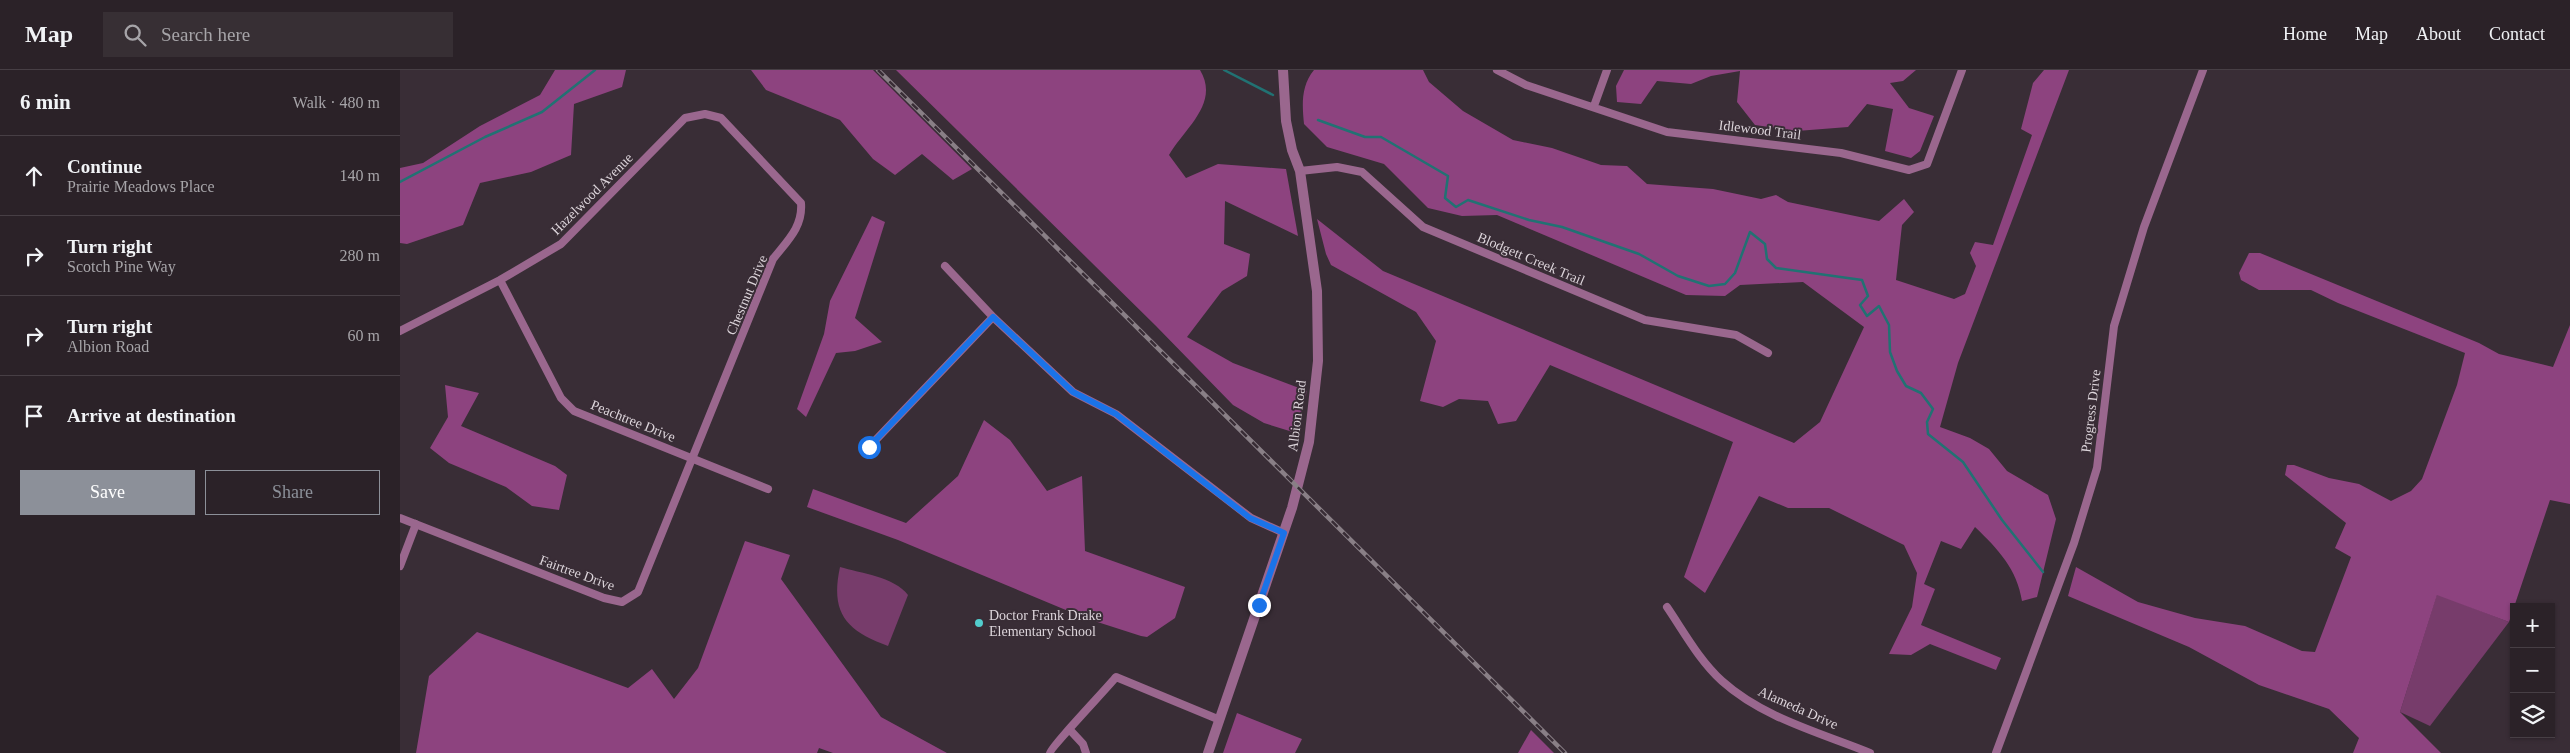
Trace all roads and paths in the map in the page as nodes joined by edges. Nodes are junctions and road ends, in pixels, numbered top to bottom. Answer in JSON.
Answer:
{"nodes":[{"id":1,"x":1283,"y":70,"type":"edge"},
{"id":2,"x":1497,"y":70,"type":"edge"},
{"id":3,"x":1607,"y":70,"type":"edge"},
{"id":4,"x":1962,"y":70,"type":"edge"},
{"id":5,"x":2203,"y":70,"type":"edge"},
{"id":6,"x":1594,"y":106,"type":"junction"},
{"id":7,"x":685,"y":118,"type":"joint"},
{"id":8,"x":1300,"y":171,"type":"junction"},
{"id":9,"x":945,"y":266,"type":"dead end"},
{"id":10,"x":500,"y":280,"type":"junction"},
{"id":11,"x":993,"y":317,"type":"junction"},
{"id":12,"x":400,"y":331,"type":"edge"},
{"id":13,"x":1768,"y":353,"type":"dead end"},
{"id":14,"x":869,"y":447,"type":"dead end"},
{"id":15,"x":694,"y":459,"type":"junction"},
{"id":16,"x":768,"y":489,"type":"dead end"},
{"id":17,"x":400,"y":518,"type":"edge"},
{"id":18,"x":416,"y":524,"type":"junction"},
{"id":19,"x":1284,"y":533,"type":"junction"},
{"id":20,"x":400,"y":566,"type":"edge"},
{"id":21,"x":1667,"y":607,"type":"dead end"},
{"id":22,"x":1220,"y":720,"type":"junction"},
{"id":23,"x":1070,"y":730,"type":"junction"},
{"id":24,"x":1050,"y":753,"type":"edge"},
{"id":25,"x":1086,"y":753,"type":"edge"},
{"id":26,"x":1208,"y":753,"type":"edge"},
{"id":27,"x":1870,"y":753,"type":"edge"},
{"id":28,"x":1996,"y":753,"type":"edge"}],
"edges":[{"from":1,"to":8,"type":"street","name":"Albion Road"},
{"from":2,"to":6,"type":"street","name":"Idlewood Trail"},
{"from":3,"to":6,"type":"street"},
{"from":4,"to":6,"type":"street","name":"Idlewood Trail"},
{"from":5,"to":28,"type":"street","name":"Progress Drive"},
{"from":7,"to":10,"type":"street","name":"Hazelwood Avenue"},
{"from":7,"to":15,"type":"street","name":"Chestnut Drive"},
{"from":8,"to":13,"type":"street","name":"Blodgett Creek Trail"},
{"from":8,"to":19,"type":"street","name":"Albion Road"},
{"from":9,"to":11,"type":"street"},
{"from":10,"to":12,"type":"street","name":"Hazelwood Avenue"},
{"from":10,"to":15,"type":"street","name":"Peachtree Drive"},
{"from":11,"to":14,"type":"street"},
{"from":11,"to":19,"type":"street"},
{"from":15,"to":16,"type":"street","name":"Peachtree Drive"},
{"from":15,"to":18,"type":"street","name":"Fairtree Drive"},
{"from":17,"to":18,"type":"street","name":"Fairtree Drive"},
{"from":18,"to":20,"type":"street"},
{"from":19,"to":22,"type":"street","name":"Albion Road"},
{"from":21,"to":27,"type":"street","name":"Alameda Drive"},
{"from":22,"to":23,"type":"street"},
{"from":22,"to":26,"type":"street","name":"Albion Road"},
{"from":23,"to":24,"type":"street"},
{"from":23,"to":25,"type":"street"}]}
